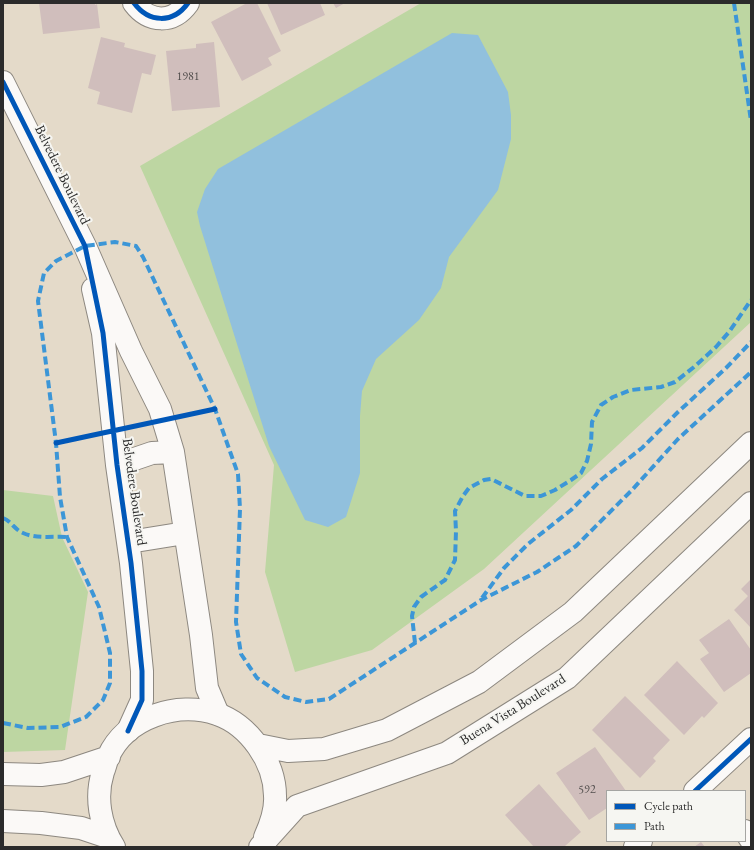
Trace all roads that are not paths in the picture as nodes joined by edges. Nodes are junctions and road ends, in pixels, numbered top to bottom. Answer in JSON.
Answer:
{"nodes":[{"id":1,"x":134,"y":3,"type":"edge"},
{"id":2,"x":188,"y":3,"type":"edge"},
{"id":3,"x":3,"y":82,"type":"edge"},
{"id":4,"x":85,"y":246,"type":"junction"},
{"id":5,"x":751,"y":443,"type":"edge"},
{"id":6,"x":173,"y":452,"type":"junction"},
{"id":7,"x":117,"y":464,"type":"junction"},
{"id":8,"x":751,"y":503,"type":"edge"},
{"id":9,"x":185,"y":533,"type":"junction"},
{"id":10,"x":128,"y":542,"type":"junction"},
{"id":11,"x":218,"y":714,"type":"junction"},
{"id":12,"x":128,"y":731,"type":"junction"},
{"id":13,"x":751,"y":739,"type":"edge"},
{"id":14,"x":258,"y":745,"type":"junction"},
{"id":15,"x":109,"y":757,"type":"junction"},
{"id":16,"x":3,"y":774,"type":"edge"},
{"id":17,"x":707,"y":787,"type":"edge"},
{"id":18,"x":3,"y":821,"type":"edge"},
{"id":19,"x":111,"y":842,"type":"edge"},
{"id":20,"x":260,"y":847,"type":"edge"}],
"edges":[{"from":1,"to":2,"type":"main road"},
{"from":3,"to":4,"type":"main road","name":"Belvedere Boulevard"},
{"from":4,"to":6,"type":"main road","name":"Belvedere Boulevard"},
{"from":4,"to":7,"type":"main road","name":"Belvedere Boulevard"},
{"from":5,"to":14,"type":"main road"},
{"from":6,"to":7,"type":"main road"},
{"from":6,"to":9,"type":"main road","name":"Belvedere Boulevard"},
{"from":7,"to":10,"type":"main road","name":"Belvedere Boulevard"},
{"from":8,"to":20,"type":"main road","name":"Buena Vista Boulevard"},
{"from":9,"to":10,"type":"main road"},
{"from":9,"to":11,"type":"main road","name":"Belvedere Boulevard"},
{"from":10,"to":12,"type":"main road","name":"Belvedere Boulevard"},
{"from":11,"to":12,"type":"main road","name":"Buena Vista Boulevard"},
{"from":11,"to":14,"type":"main road","name":"Buena Vista Boulevard"},
{"from":12,"to":15,"type":"main road","name":"Buena Vista Boulevard"},
{"from":13,"to":17,"type":"main road"},
{"from":14,"to":20,"type":"main road","name":"Buena Vista Boulevard"},
{"from":15,"to":16,"type":"main road"},
{"from":15,"to":19,"type":"main road","name":"Buena Vista Boulevard"},
{"from":18,"to":19,"type":"main road","name":"Buena Vista Boulevard"}]}
